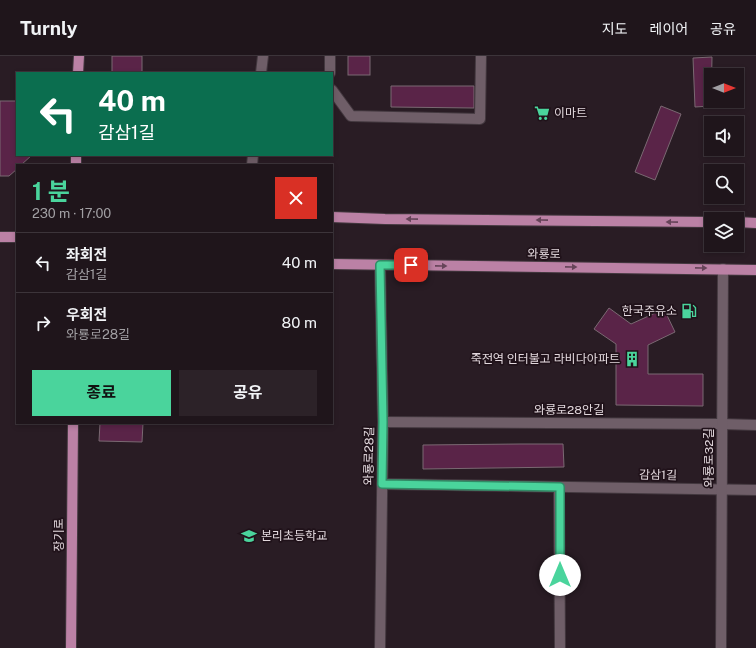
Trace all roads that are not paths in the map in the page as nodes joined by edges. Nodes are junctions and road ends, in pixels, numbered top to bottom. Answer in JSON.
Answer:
{"nodes":[{"id":1,"x":79,"y":56,"type":"edge"},
{"id":2,"x":263,"y":56,"type":"edge"},
{"id":3,"x":330,"y":56,"type":"edge"},
{"id":4,"x":481,"y":56,"type":"edge"},
{"id":5,"x":78,"y":72,"type":"edge"},
{"id":6,"x":261,"y":72,"type":"edge"},
{"id":7,"x":330,"y":72,"type":"edge"},
{"id":8,"x":333,"y":91,"type":"edge"},
{"id":9,"x":333,"y":217,"type":"edge"},
{"id":10,"x":704,"y":222,"type":"edge"},
{"id":11,"x":744,"y":222,"type":"edge"},
{"id":12,"x":756,"y":223,"type":"edge"},
{"id":13,"x":0,"y":237,"type":"edge"},
{"id":14,"x":16,"y":237,"type":"edge"},
{"id":15,"x":333,"y":264,"type":"edge"},
{"id":16,"x":380,"y":265,"type":"junction"},
{"id":17,"x":723,"y":269,"type":"junction"},
{"id":18,"x":756,"y":270,"type":"edge"},
{"id":19,"x":383,"y":422,"type":"junction"},
{"id":20,"x":72,"y":424,"type":"edge"},
{"id":21,"x":722,"y":424,"type":"junction"},
{"id":22,"x":756,"y":425,"type":"edge"},
{"id":23,"x":382,"y":484,"type":"junction"},
{"id":24,"x":560,"y":487,"type":"junction"},
{"id":25,"x":722,"y":489,"type":"junction"},
{"id":26,"x":756,"y":490,"type":"edge"},
{"id":27,"x":71,"y":648,"type":"edge"},
{"id":28,"x":380,"y":648,"type":"edge"},
{"id":29,"x":560,"y":648,"type":"edge"},
{"id":30,"x":721,"y":648,"type":"edge"}],
"edges":[{"from":1,"to":5,"type":"main road"},
{"from":2,"to":6,"type":"street"},
{"from":3,"to":7,"type":"street"},
{"from":4,"to":8,"type":"street"},
{"from":10,"to":9,"type":"main road","one_way":true},
{"from":11,"to":12,"type":"main road"},
{"from":13,"to":14,"type":"main road"},
{"from":15,"to":16,"type":"main road","name":"와룡로"},
{"from":16,"to":17,"type":"main road","name":"와룡로","one_way":true},
{"from":16,"to":19,"type":"street","name":"와룡로28길"},
{"from":17,"to":18,"type":"main road","name":"와룡로"},
{"from":17,"to":21,"type":"street","name":"와룡로32길"},
{"from":19,"to":21,"type":"street","name":"와룡로28안길"},
{"from":19,"to":23,"type":"street","name":"와룡로28길"},
{"from":20,"to":27,"type":"main road","name":"장기로"},
{"from":21,"to":22,"type":"street","name":"와룡로28안길"},
{"from":21,"to":25,"type":"street","name":"와룡로32길"},
{"from":23,"to":24,"type":"street","name":"감삼1길"},
{"from":23,"to":28,"type":"street","name":"와룡로28길"},
{"from":24,"to":25,"type":"street","name":"감삼1길"},
{"from":24,"to":29,"type":"street"},
{"from":25,"to":26,"type":"street","name":"감삼1길"},
{"from":25,"to":30,"type":"street","name":"와룡로32길"}]}
